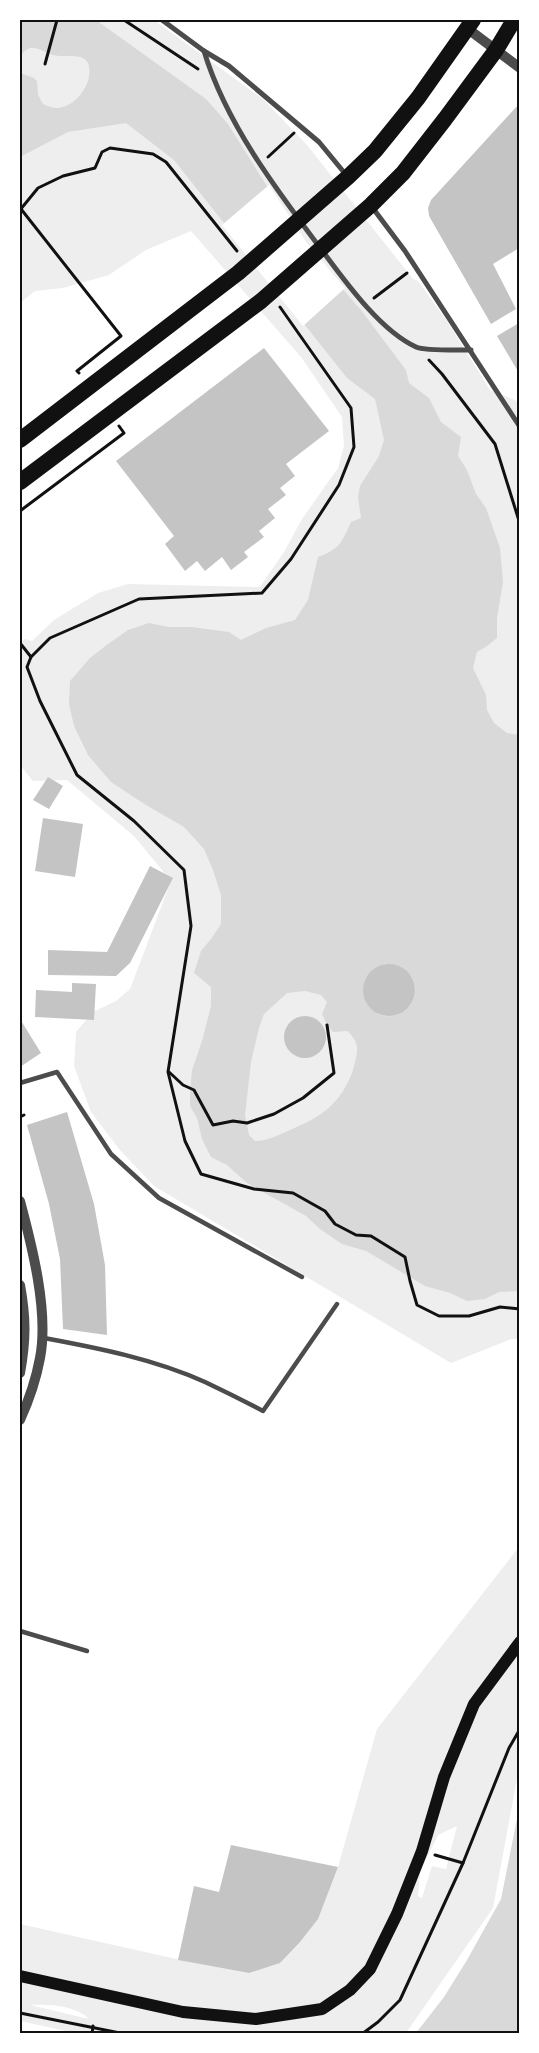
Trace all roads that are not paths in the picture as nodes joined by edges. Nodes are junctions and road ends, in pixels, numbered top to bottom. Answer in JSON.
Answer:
{"nodes":[{"id":1,"x":162,"y":20,"type":"edge"},
{"id":2,"x":514,"y":20,"type":"edge"},
{"id":3,"x":471,"y":24,"type":"edge"},
{"id":4,"x":496,"y":50,"type":"junction"},
{"id":5,"x":204,"y":51,"type":"junction"},
{"id":6,"x":519,"y":68,"type":"edge"},
{"id":7,"x":348,"y":177,"type":"junction"},
{"id":8,"x":371,"y":205,"type":"junction"},
{"id":9,"x":471,"y":350,"type":"junction"},
{"id":10,"x":519,"y":428,"type":"edge"},
{"id":11,"x":20,"y":440,"type":"edge"},
{"id":12,"x":20,"y":482,"type":"edge"},
{"id":13,"x":20,"y":1083,"type":"edge"},
{"id":14,"x":20,"y":1201,"type":"edge"},
{"id":15,"x":302,"y":1277,"type":"dead end"},
{"id":16,"x":20,"y":1285,"type":"edge"},
{"id":17,"x":337,"y":1304,"type":"dead end"},
{"id":18,"x":42,"y":1338,"type":"junction"},
{"id":19,"x":20,"y":1373,"type":"edge"},
{"id":20,"x":20,"y":1420,"type":"edge"},
{"id":21,"x":20,"y":1632,"type":"edge"},
{"id":22,"x":519,"y":1642,"type":"edge"},
{"id":23,"x":87,"y":1651,"type":"dead end"},
{"id":24,"x":20,"y":1976,"type":"edge"}],
"edges":[{"from":1,"to":5,"type":"street"},
{"from":2,"to":4,"type":"highway"},
{"from":3,"to":4,"type":"street"},
{"from":3,"to":7,"type":"highway"},
{"from":4,"to":6,"type":"street"},
{"from":4,"to":8,"type":"highway"},
{"from":5,"to":7,"type":"street"},
{"from":5,"to":9,"type":"street"},
{"from":7,"to":11,"type":"highway"},
{"from":8,"to":9,"type":"street"},
{"from":8,"to":12,"type":"highway"},
{"from":9,"to":10,"type":"street"},
{"from":13,"to":15,"type":"lane"},
{"from":14,"to":18,"type":"street"},
{"from":16,"to":19,"type":"street"},
{"from":17,"to":18,"type":"lane"},
{"from":18,"to":20,"type":"street"},
{"from":21,"to":23,"type":"lane"},
{"from":22,"to":24,"type":"main road"}]}
